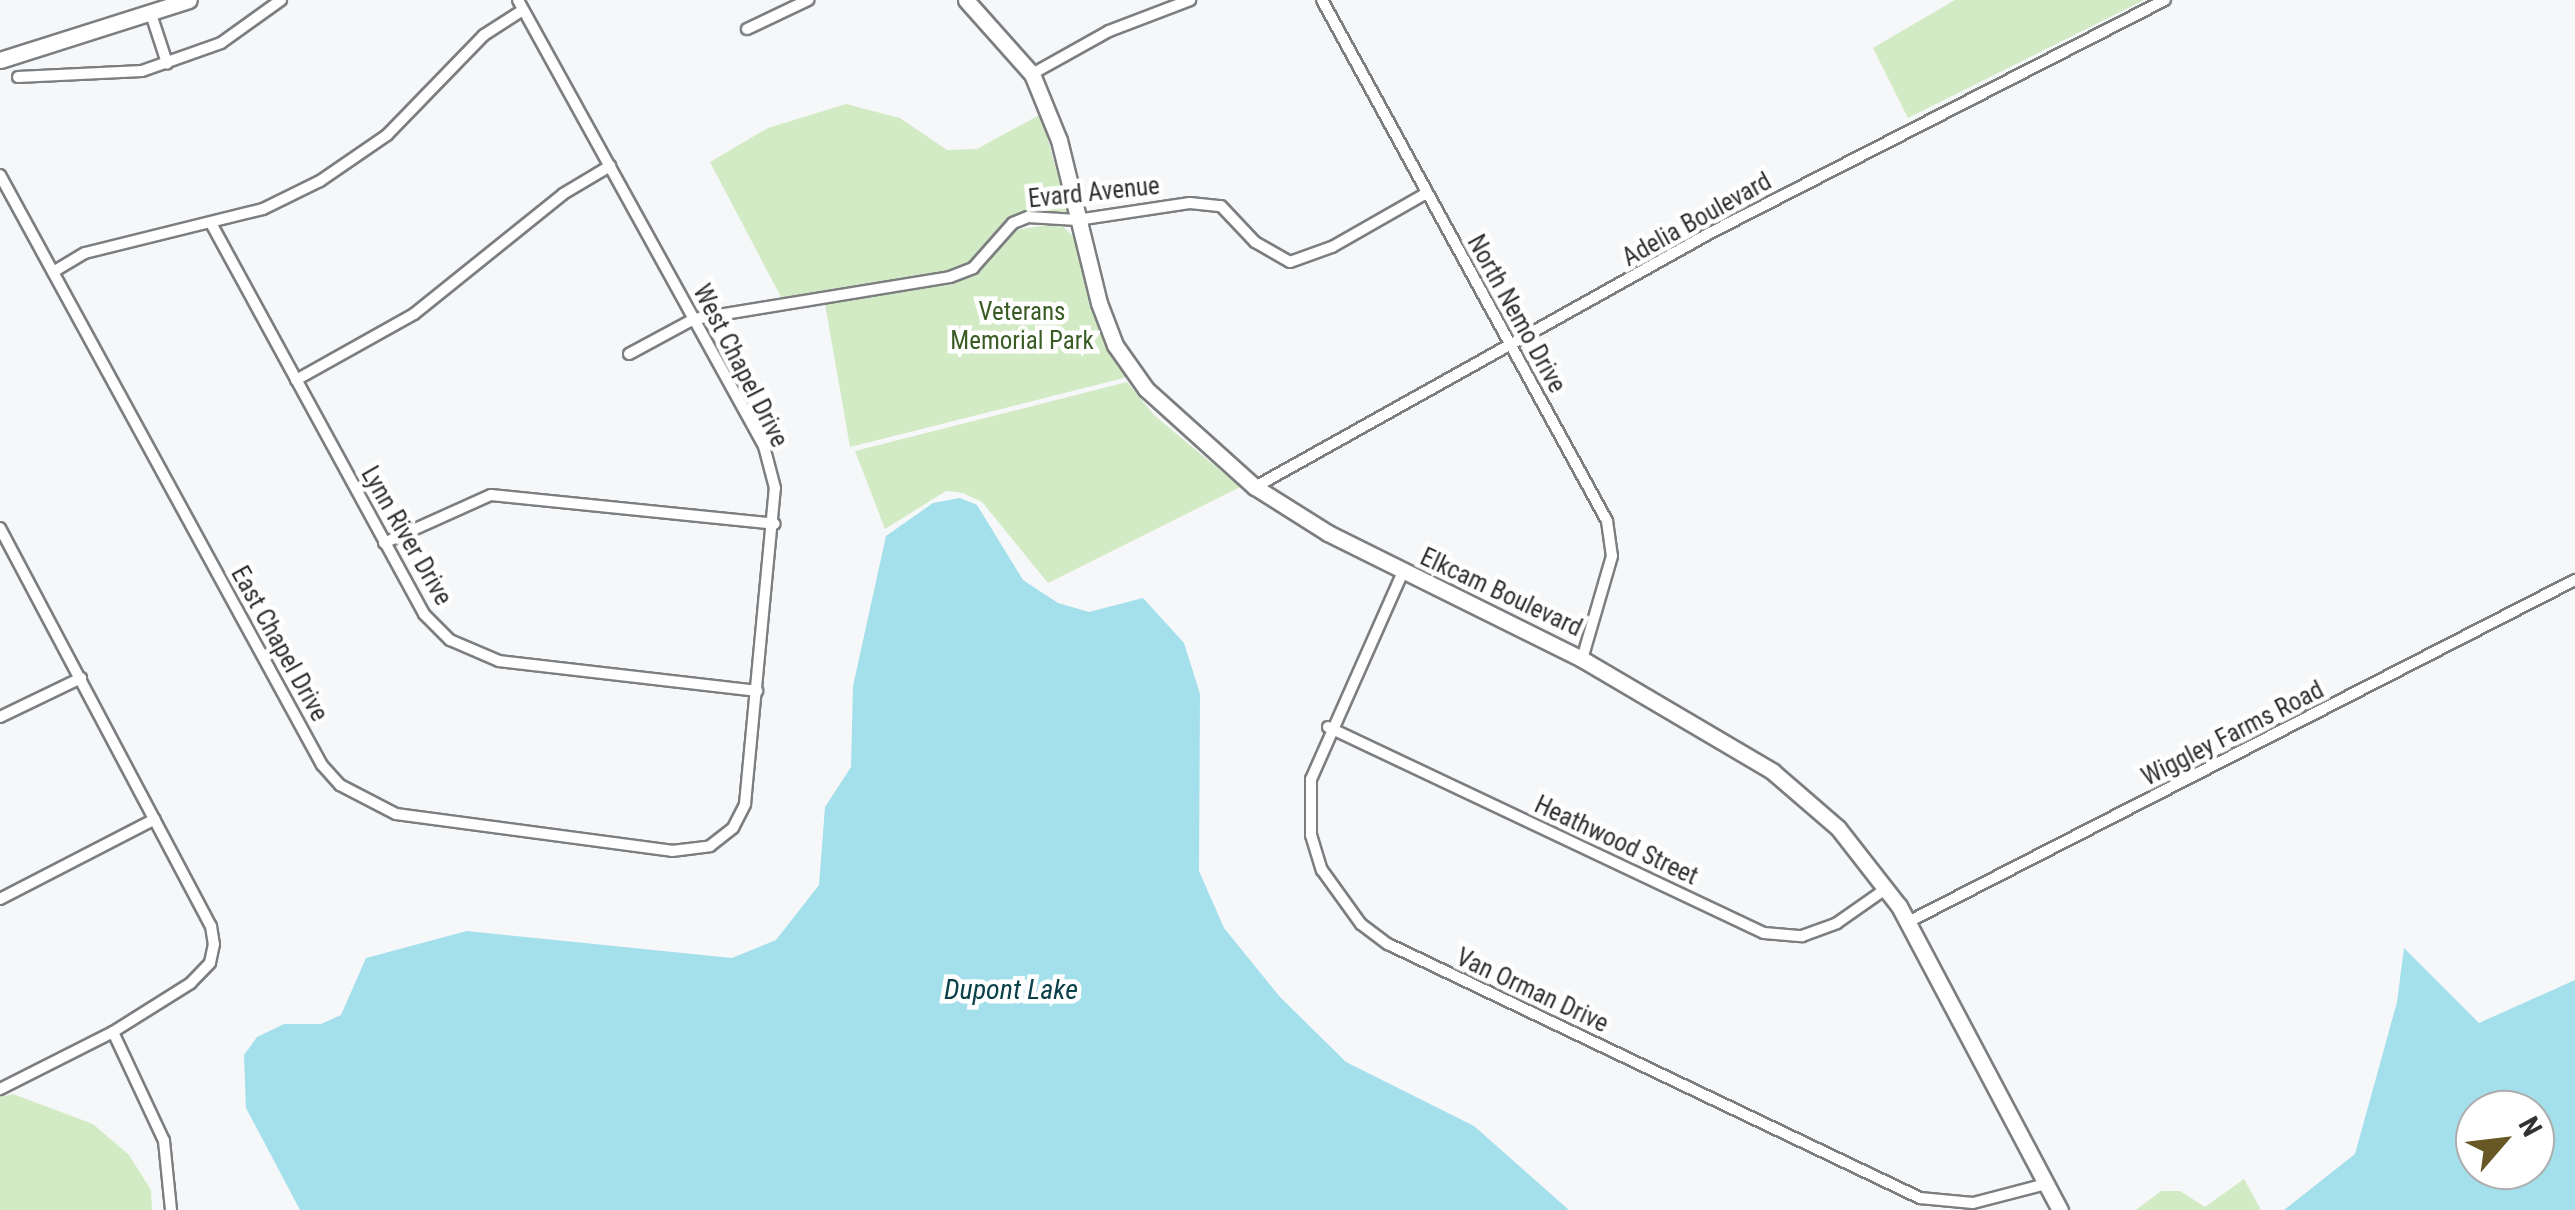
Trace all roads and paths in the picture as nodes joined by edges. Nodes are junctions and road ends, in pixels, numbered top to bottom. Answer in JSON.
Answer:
{"nodes":[{"id":1,"x":189,"y":0,"type":"edge"},
{"id":2,"x":281,"y":0,"type":"edge"},
{"id":3,"x":808,"y":0,"type":"edge"},
{"id":4,"x":966,"y":0,"type":"edge"},
{"id":5,"x":1190,"y":0,"type":"edge"},
{"id":6,"x":1322,"y":0,"type":"edge"},
{"id":7,"x":2165,"y":0,"type":"edge"},
{"id":8,"x":520,"y":5,"type":"edge"},
{"id":9,"x":151,"y":14,"type":"junction"},
{"id":10,"x":747,"y":29,"type":"dead end"},
{"id":11,"x":0,"y":60,"type":"edge"},
{"id":12,"x":167,"y":63,"type":"junction"},
{"id":13,"x":1032,"y":74,"type":"junction"},
{"id":14,"x":18,"y":76,"type":"dead end"},
{"id":15,"x":610,"y":166,"type":"junction"},
{"id":16,"x":0,"y":175,"type":"edge"},
{"id":17,"x":1426,"y":194,"type":"junction"},
{"id":18,"x":1077,"y":220,"type":"junction"},
{"id":19,"x":212,"y":225,"type":"junction"},
{"id":20,"x":53,"y":272,"type":"junction"},
{"id":21,"x":694,"y":319,"type":"junction"},
{"id":22,"x":1510,"y":346,"type":"junction"},
{"id":23,"x":629,"y":354,"type":"dead end"},
{"id":24,"x":296,"y":380,"type":"junction"},
{"id":25,"x":1255,"y":486,"type":"junction"},
{"id":26,"x":775,"y":524,"type":"junction"},
{"id":27,"x":1,"y":532,"type":"edge"},
{"id":28,"x":384,"y":543,"type":"junction"},
{"id":29,"x":1402,"y":574,"type":"junction"},
{"id":30,"x":2575,"y":580,"type":"edge"},
{"id":31,"x":1582,"y":659,"type":"junction"},
{"id":32,"x":81,"y":678,"type":"junction"},
{"id":33,"x":757,"y":691,"type":"junction"},
{"id":34,"x":0,"y":717,"type":"edge"},
{"id":35,"x":1328,"y":727,"type":"junction"},
{"id":36,"x":155,"y":819,"type":"junction"},
{"id":37,"x":720,"y":840,"type":"joint"},
{"id":38,"x":1887,"y":888,"type":"junction"},
{"id":39,"x":0,"y":899,"type":"edge"},
{"id":40,"x":1908,"y":922,"type":"junction"},
{"id":41,"x":113,"y":1032,"type":"junction"},
{"id":42,"x":0,"y":1089,"type":"edge"},
{"id":43,"x":2046,"y":1184,"type":"junction"},
{"id":44,"x":171,"y":1210,"type":"edge"},
{"id":45,"x":2060,"y":1210,"type":"edge"}],
"edges":[{"from":1,"to":9,"type":"street"},
{"from":2,"to":12,"type":"street"},
{"from":3,"to":10,"type":"street"},
{"from":4,"to":13,"type":"street","name":"Elkcam Boulevard"},
{"from":5,"to":13,"type":"street"},
{"from":6,"to":17,"type":"street","name":"North Nemo Drive"},
{"from":7,"to":22,"type":"street","name":"Adelia Boulevard"},
{"from":8,"to":15,"type":"street","name":"West Chapel Drive"},
{"from":8,"to":19,"type":"street"},
{"from":9,"to":11,"type":"street"},
{"from":9,"to":12,"type":"street"},
{"from":12,"to":14,"type":"street"},
{"from":13,"to":18,"type":"street","name":"Elkcam Boulevard"},
{"from":15,"to":21,"type":"street","name":"West Chapel Drive"},
{"from":15,"to":24,"type":"street"},
{"from":16,"to":20,"type":"street","name":"East Chapel Drive"},
{"from":17,"to":18,"type":"street","name":"Evard Avenue"},
{"from":17,"to":22,"type":"street","name":"North Nemo Drive"},
{"from":18,"to":21,"type":"street","name":"Evard Avenue"},
{"from":18,"to":25,"type":"street","name":"Elkcam Boulevard"},
{"from":19,"to":20,"type":"street"},
{"from":19,"to":24,"type":"street","name":"Lynn River Drive"},
{"from":20,"to":37,"type":"street","name":"East Chapel Drive"},
{"from":21,"to":23,"type":"street","name":"Evard Avenue"},
{"from":21,"to":26,"type":"street","name":"West Chapel Drive"},
{"from":22,"to":25,"type":"street","name":"Adelia Boulevard"},
{"from":22,"to":31,"type":"street","name":"North Nemo Drive"},
{"from":24,"to":28,"type":"street","name":"Lynn River Drive"},
{"from":25,"to":29,"type":"street","name":"Elkcam Boulevard"},
{"from":26,"to":28,"type":"street"},
{"from":26,"to":33,"type":"street","name":"West Chapel Drive"},
{"from":27,"to":32,"type":"street"},
{"from":28,"to":33,"type":"street","name":"Lynn River Drive"},
{"from":29,"to":31,"type":"street","name":"Elkcam Boulevard"},
{"from":29,"to":35,"type":"street","name":"Van Orman Drive"},
{"from":30,"to":40,"type":"street","name":"Wiggley Farms Road"},
{"from":31,"to":38,"type":"street","name":"Elkcam Boulevard"},
{"from":32,"to":34,"type":"street"},
{"from":32,"to":36,"type":"street"},
{"from":33,"to":37,"type":"street","name":"West Chapel Drive"},
{"from":35,"to":38,"type":"street","name":"Heathwood Street"},
{"from":35,"to":43,"type":"street","name":"Van Orman Drive"},
{"from":36,"to":39,"type":"street"},
{"from":36,"to":41,"type":"street"},
{"from":38,"to":40,"type":"street","name":"Elkcam Boulevard"},
{"from":40,"to":43,"type":"street","name":"Elkcam Boulevard"},
{"from":41,"to":42,"type":"street"},
{"from":41,"to":44,"type":"street"},
{"from":43,"to":45,"type":"street","name":"Elkcam Boulevard"}]}
